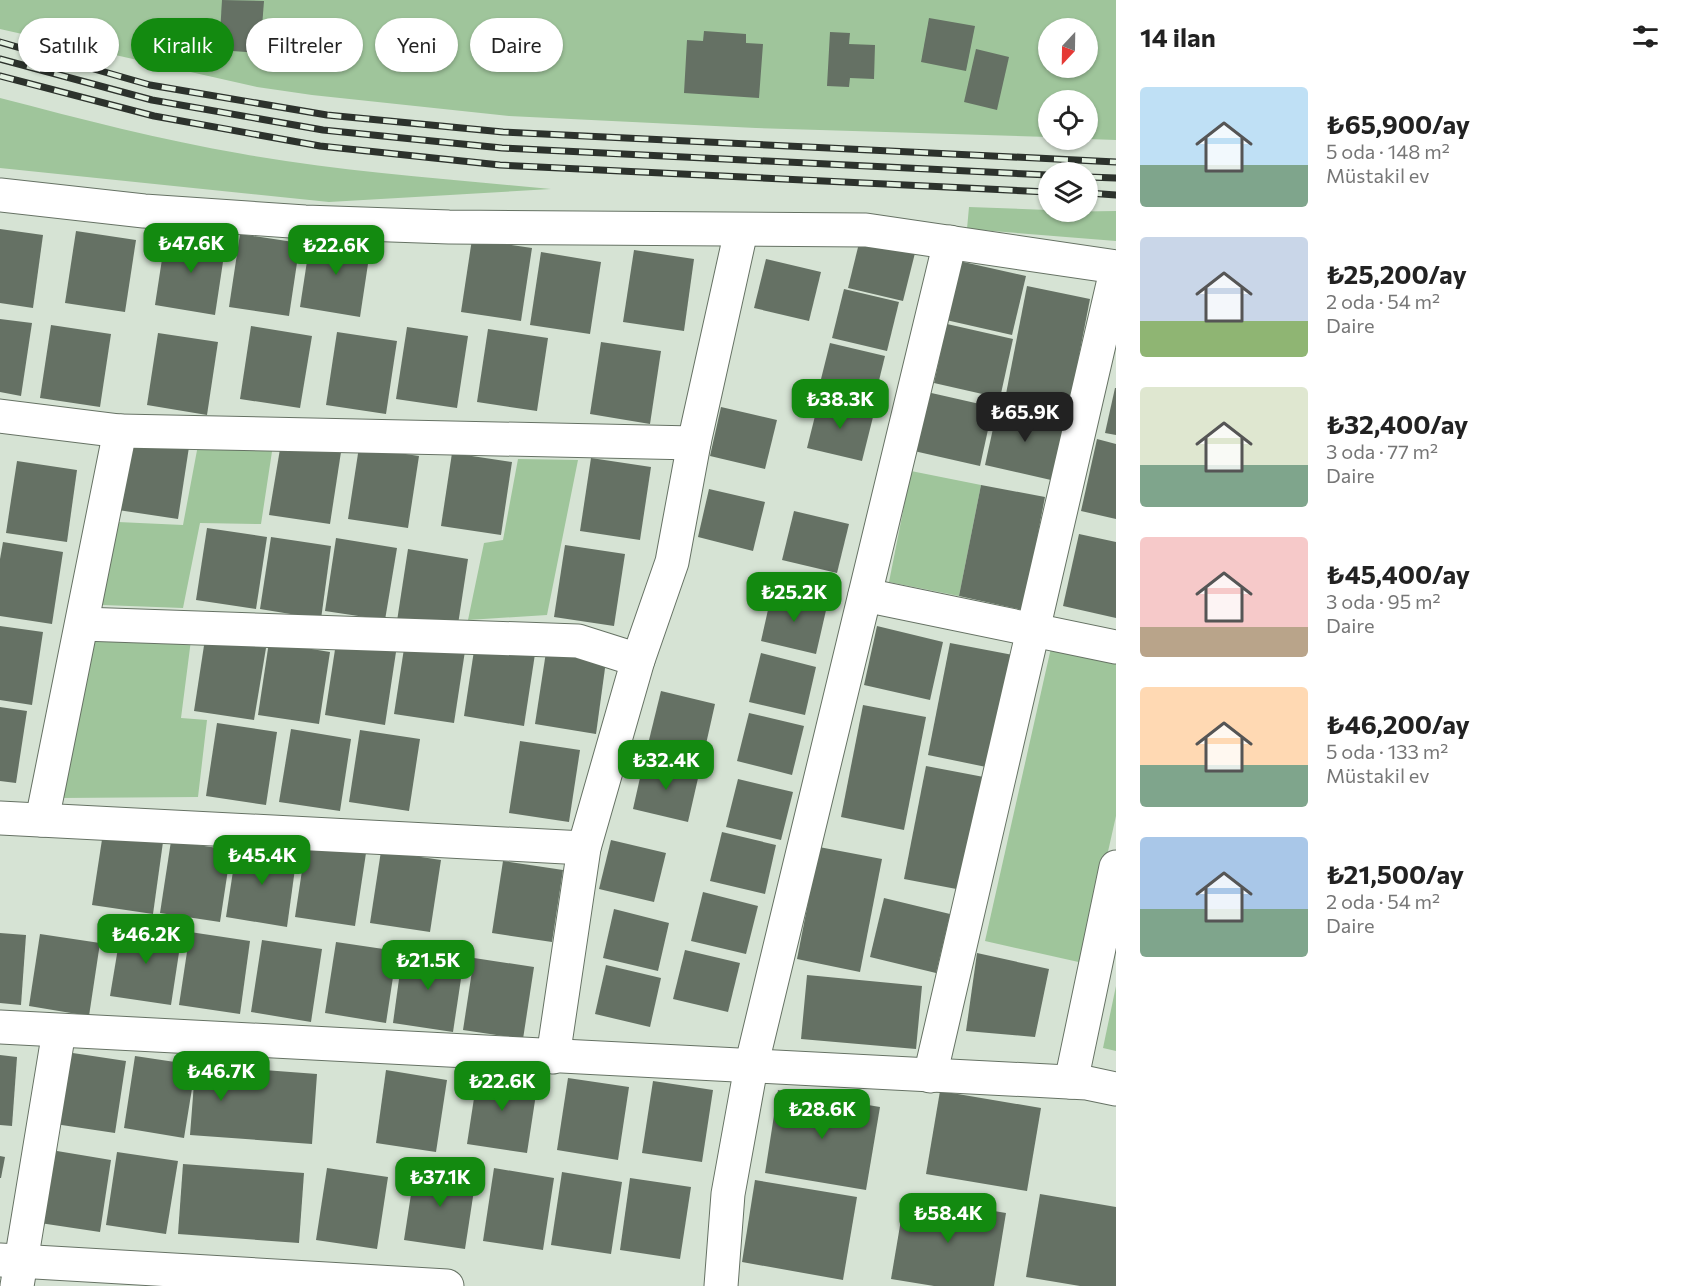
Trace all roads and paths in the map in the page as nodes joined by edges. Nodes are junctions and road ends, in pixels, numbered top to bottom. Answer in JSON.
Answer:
{"nodes":[{"id":1,"x":0,"y":195,"type":"edge"},
{"id":2,"x":741,"y":231,"type":"junction"},
{"id":3,"x":950,"y":242,"type":"junction"},
{"id":4,"x":1116,"y":269,"type":"edge"},
{"id":5,"x":0,"y":416,"type":"edge"},
{"id":6,"x":120,"y":431,"type":"junction"},
{"id":7,"x":694,"y":443,"type":"junction"},
{"id":8,"x":865,"y":595,"type":"junction"},
{"id":9,"x":82,"y":624,"type":"junction"},
{"id":10,"x":1033,"y":630,"type":"junction"},
{"id":11,"x":1116,"y":647,"type":"edge"},
{"id":12,"x":638,"y":660,"type":"junction"},
{"id":13,"x":0,"y":818,"type":"edge"},
{"id":14,"x":42,"y":820,"type":"junction"},
{"id":15,"x":584,"y":848,"type":"junction"},
{"id":16,"x":1116,"y":867,"type":"edge"},
{"id":17,"x":0,"y":1027,"type":"edge"},
{"id":18,"x":59,"y":1031,"type":"junction"},
{"id":19,"x":553,"y":1057,"type":"junction"},
{"id":20,"x":751,"y":1067,"type":"junction"},
{"id":21,"x":930,"y":1076,"type":"junction"},
{"id":22,"x":1071,"y":1082,"type":"junction"},
{"id":23,"x":1116,"y":1089,"type":"edge"},
{"id":24,"x":13,"y":1269,"type":"edge"},
{"id":25,"x":447,"y":1286,"type":"edge"},
{"id":26,"x":721,"y":1286,"type":"edge"}],
"edges":[{"from":1,"to":2,"type":"street"},
{"from":2,"to":3,"type":"street"},
{"from":2,"to":7,"type":"street"},
{"from":3,"to":4,"type":"street"},
{"from":3,"to":8,"type":"street"},
{"from":4,"to":10,"type":"street"},
{"from":5,"to":6,"type":"street"},
{"from":6,"to":7,"type":"street"},
{"from":6,"to":9,"type":"street"},
{"from":7,"to":12,"type":"street"},
{"from":8,"to":10,"type":"street"},
{"from":8,"to":20,"type":"street"},
{"from":9,"to":12,"type":"street"},
{"from":9,"to":14,"type":"street"},
{"from":10,"to":11,"type":"street"},
{"from":10,"to":21,"type":"street"},
{"from":12,"to":15,"type":"street"},
{"from":13,"to":14,"type":"street"},
{"from":14,"to":15,"type":"street"},
{"from":15,"to":19,"type":"street"},
{"from":16,"to":22,"type":"street"},
{"from":17,"to":18,"type":"street"},
{"from":18,"to":19,"type":"street"},
{"from":18,"to":24,"type":"street"},
{"from":19,"to":20,"type":"street"},
{"from":20,"to":21,"type":"street"},
{"from":20,"to":26,"type":"street"},
{"from":21,"to":22,"type":"street"},
{"from":22,"to":23,"type":"street"},
{"from":24,"to":25,"type":"street"}]}
